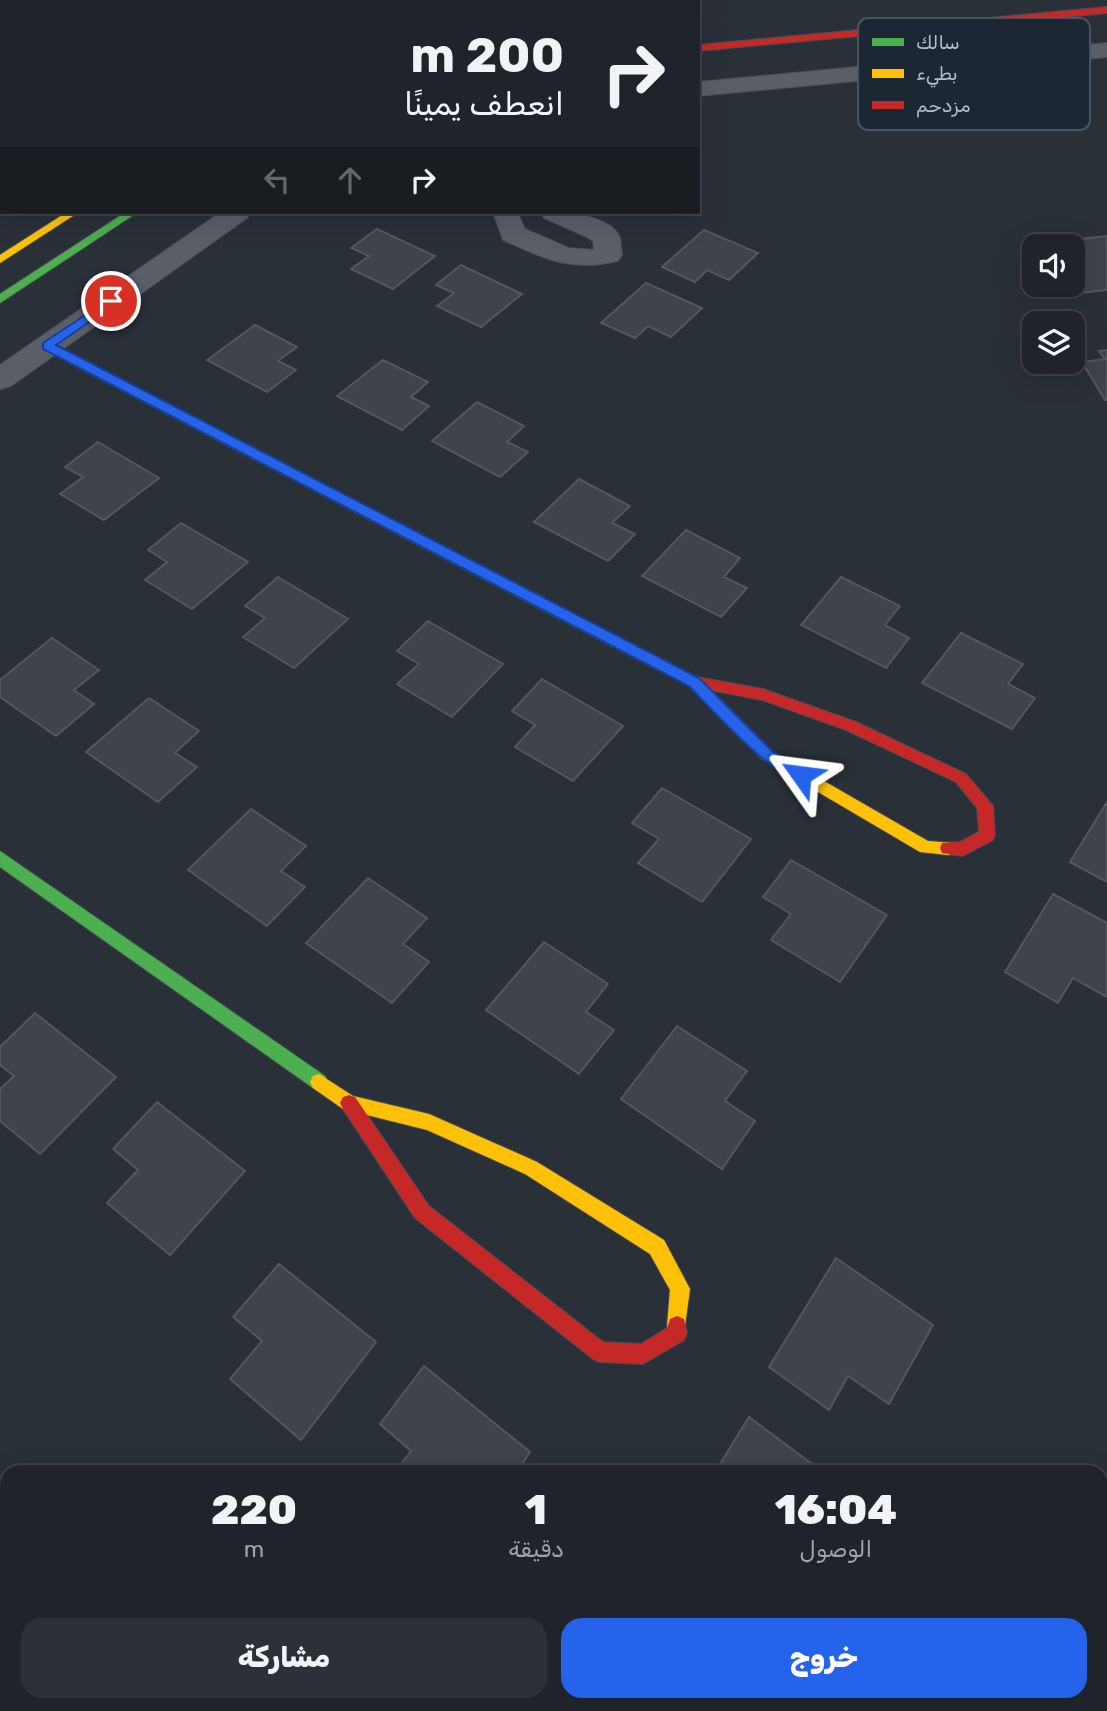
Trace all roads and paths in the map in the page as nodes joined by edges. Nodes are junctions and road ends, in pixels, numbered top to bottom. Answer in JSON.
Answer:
{"nodes":[{"id":1,"x":1107,"y":10,"type":"edge"},
{"id":2,"x":808,"y":16,"type":"dead end"},
{"id":3,"x":1018,"y":18,"type":"edge"},
{"id":4,"x":858,"y":32,"type":"edge"},
{"id":5,"x":819,"y":36,"type":"junction"},
{"id":6,"x":700,"y":48,"type":"edge"},
{"id":7,"x":858,"y":74,"type":"edge"},
{"id":8,"x":700,"y":89,"type":"edge"},
{"id":9,"x":72,"y":214,"type":"edge"},
{"id":10,"x":130,"y":214,"type":"edge"},
{"id":11,"x":235,"y":214,"type":"edge"},
{"id":12,"x":505,"y":214,"type":"edge"},
{"id":13,"x":558,"y":214,"type":"edge"},
{"id":14,"x":33,"y":238,"type":"junction"},
{"id":15,"x":68,"y":255,"type":"junction"},
{"id":16,"x":0,"y":260,"type":"edge"},
{"id":17,"x":0,"y":299,"type":"edge"},
{"id":18,"x":47,"y":346,"type":"junction"},
{"id":19,"x":0,"y":379,"type":"edge"},
{"id":20,"x":694,"y":682,"type":"junction"},
{"id":21,"x":0,"y":858,"type":"edge"},
{"id":22,"x":349,"y":1103,"type":"junction"}],
"edges":[{"from":1,"to":3,"type":"street"},
{"from":2,"to":5,"type":"street"},
{"from":4,"to":5,"type":"street"},
{"from":5,"to":6,"type":"street"},
{"from":7,"to":8,"type":"street"},
{"from":9,"to":14,"type":"street"},
{"from":10,"to":15,"type":"street"},
{"from":11,"to":18,"type":"street"},
{"from":12,"to":13,"type":"street"},
{"from":14,"to":15,"type":"street"},
{"from":14,"to":16,"type":"street"},
{"from":15,"to":17,"type":"street"},
{"from":18,"to":19,"type":"street"},
{"from":18,"to":20,"type":"street"},
{"from":20,"to":20,"type":"street"},
{"from":21,"to":22,"type":"street"},
{"from":22,"to":22,"type":"street"}]}
